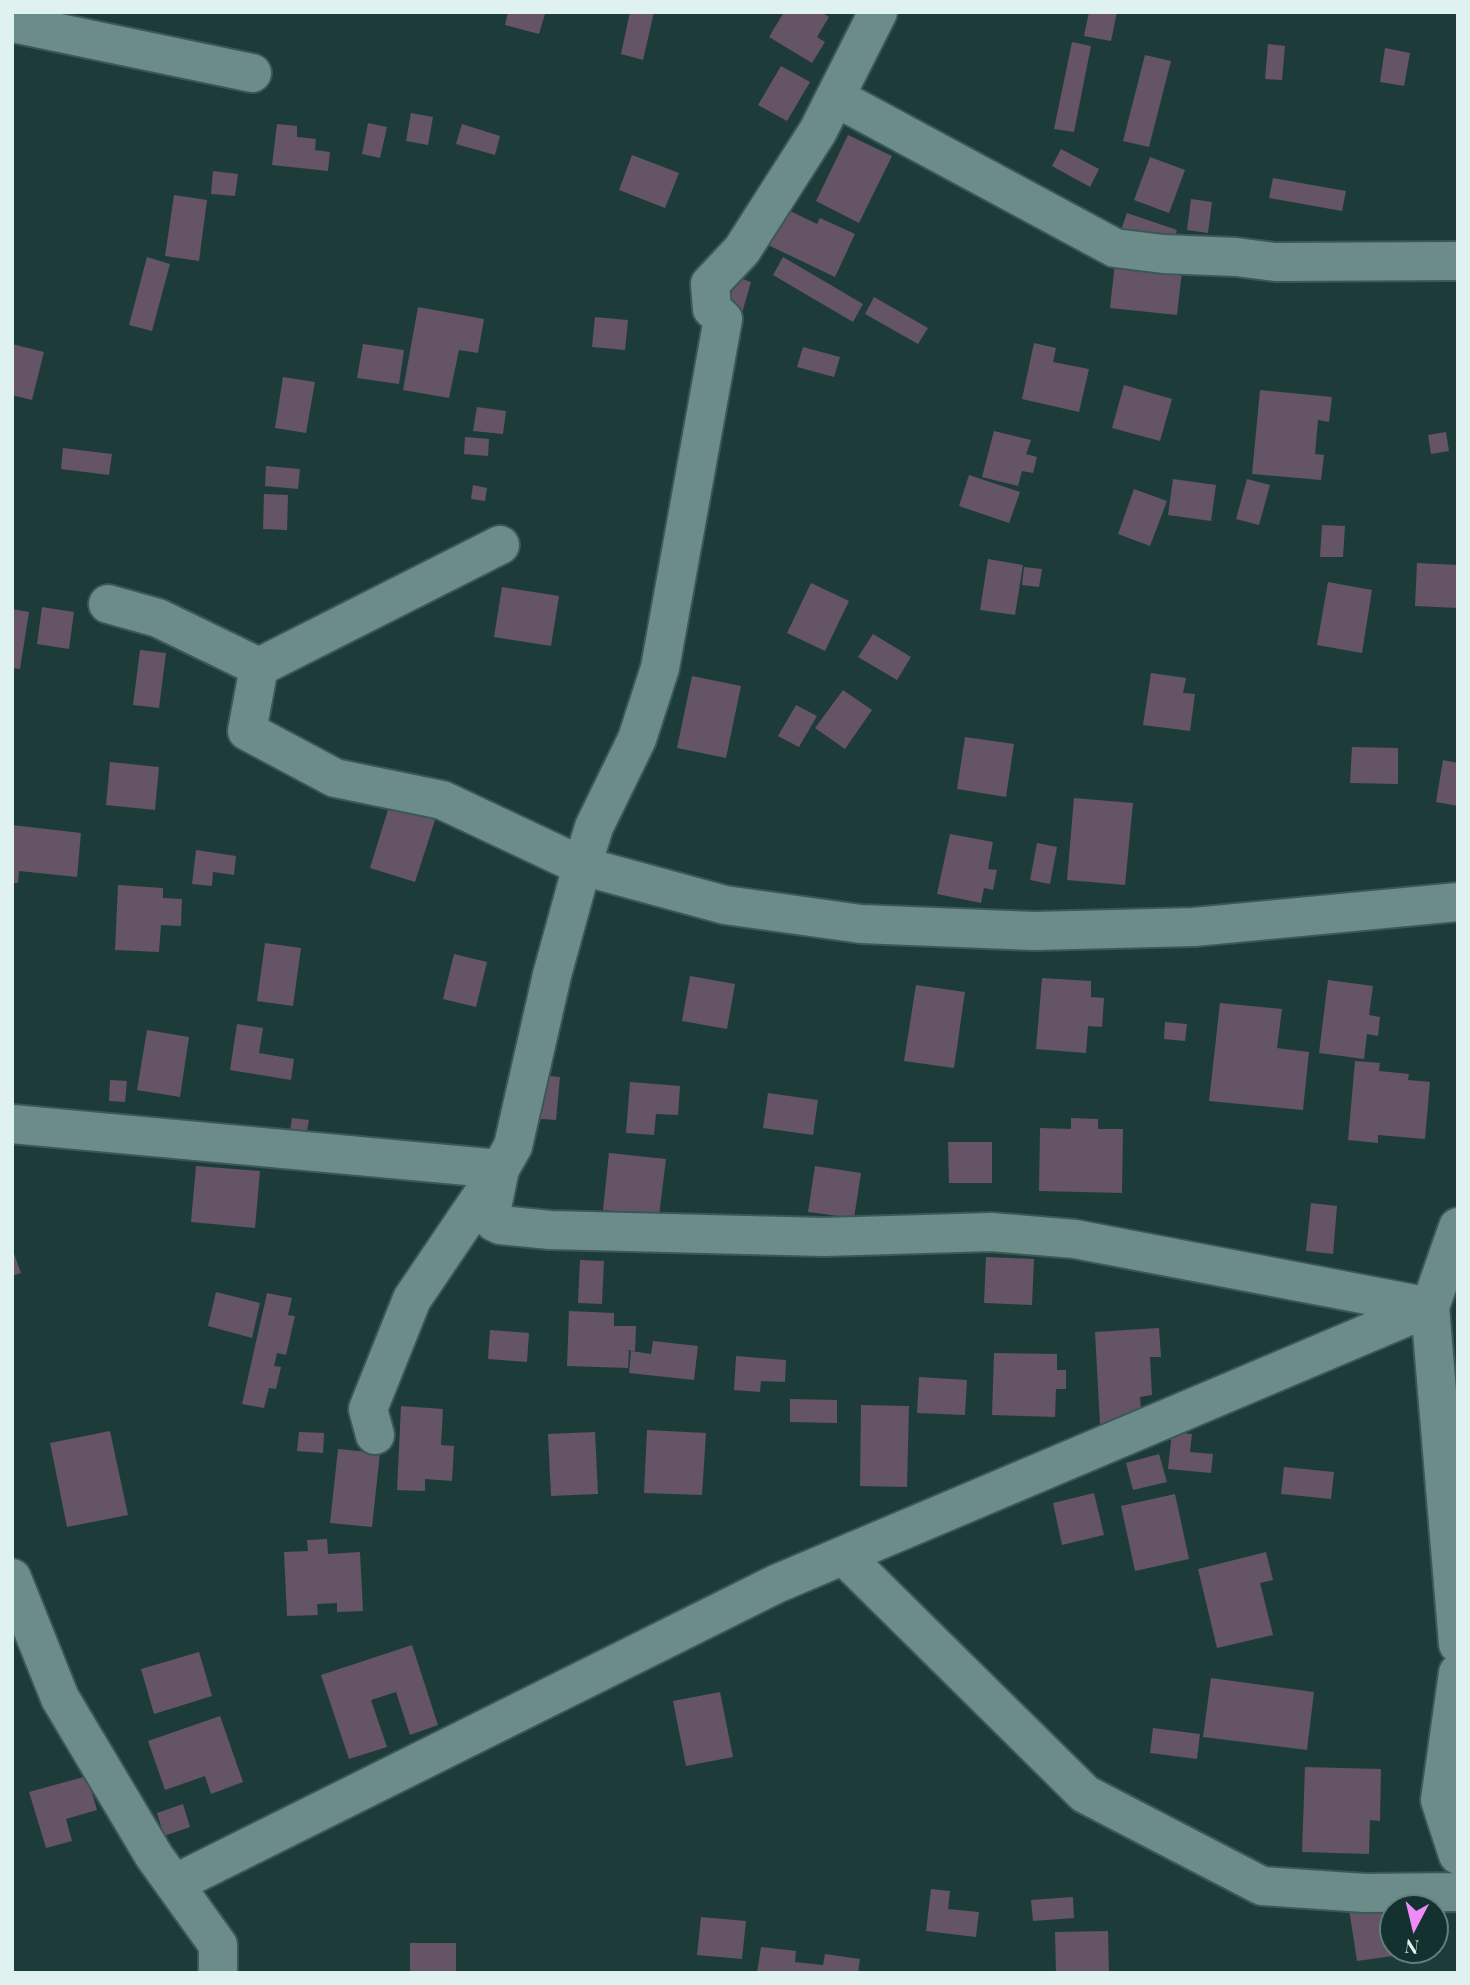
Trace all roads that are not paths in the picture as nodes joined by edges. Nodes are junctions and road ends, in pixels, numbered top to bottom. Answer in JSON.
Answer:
{"nodes":[{"id":1,"x":878,"y":12,"type":"edge"},
{"id":2,"x":12,"y":23,"type":"edge"},
{"id":3,"x":252,"y":73,"type":"dead end"},
{"id":4,"x":835,"y":97,"type":"junction"},
{"id":5,"x":1458,"y":261,"type":"edge"},
{"id":6,"x":499,"y":545,"type":"dead end"},
{"id":7,"x":108,"y":604,"type":"dead end"},
{"id":8,"x":258,"y":667,"type":"junction"},
{"id":9,"x":582,"y":866,"type":"junction"},
{"id":10,"x":1458,"y":902,"type":"edge"},
{"id":11,"x":12,"y":1124,"type":"edge"},
{"id":12,"x":500,"y":1169,"type":"junction"},
{"id":13,"x":1458,"y":1227,"type":"edge"},
{"id":14,"x":1450,"y":1268,"type":"edge"},
{"id":15,"x":1430,"y":1307,"type":"junction"},
{"id":16,"x":1446,"y":1367,"type":"edge"},
{"id":17,"x":375,"y":1435,"type":"dead end"},
{"id":18,"x":844,"y":1556,"type":"junction"},
{"id":19,"x":12,"y":1578,"type":"edge"},
{"id":20,"x":1458,"y":1644,"type":"edge"},
{"id":21,"x":1458,"y":1673,"type":"edge"},
{"id":22,"x":1458,"y":1855,"type":"edge"},
{"id":23,"x":174,"y":1885,"type":"junction"},
{"id":24,"x":1458,"y":1892,"type":"edge"},
{"id":25,"x":218,"y":1973,"type":"edge"}],
"edges":[{"from":1,"to":4,"type":"street"},
{"from":2,"to":3,"type":"street"},
{"from":4,"to":5,"type":"street"},
{"from":4,"to":9,"type":"street"},
{"from":6,"to":8,"type":"street"},
{"from":7,"to":8,"type":"street"},
{"from":8,"to":9,"type":"street"},
{"from":9,"to":10,"type":"street"},
{"from":9,"to":12,"type":"street"},
{"from":11,"to":12,"type":"street"},
{"from":12,"to":15,"type":"street"},
{"from":12,"to":17,"type":"street"},
{"from":13,"to":14,"type":"street"},
{"from":14,"to":15,"type":"street"},
{"from":15,"to":16,"type":"street"},
{"from":15,"to":18,"type":"street"},
{"from":16,"to":20,"type":"street"},
{"from":18,"to":23,"type":"street"},
{"from":18,"to":24,"type":"street"},
{"from":19,"to":23,"type":"street"},
{"from":21,"to":22,"type":"street"},
{"from":23,"to":25,"type":"street"}]}
